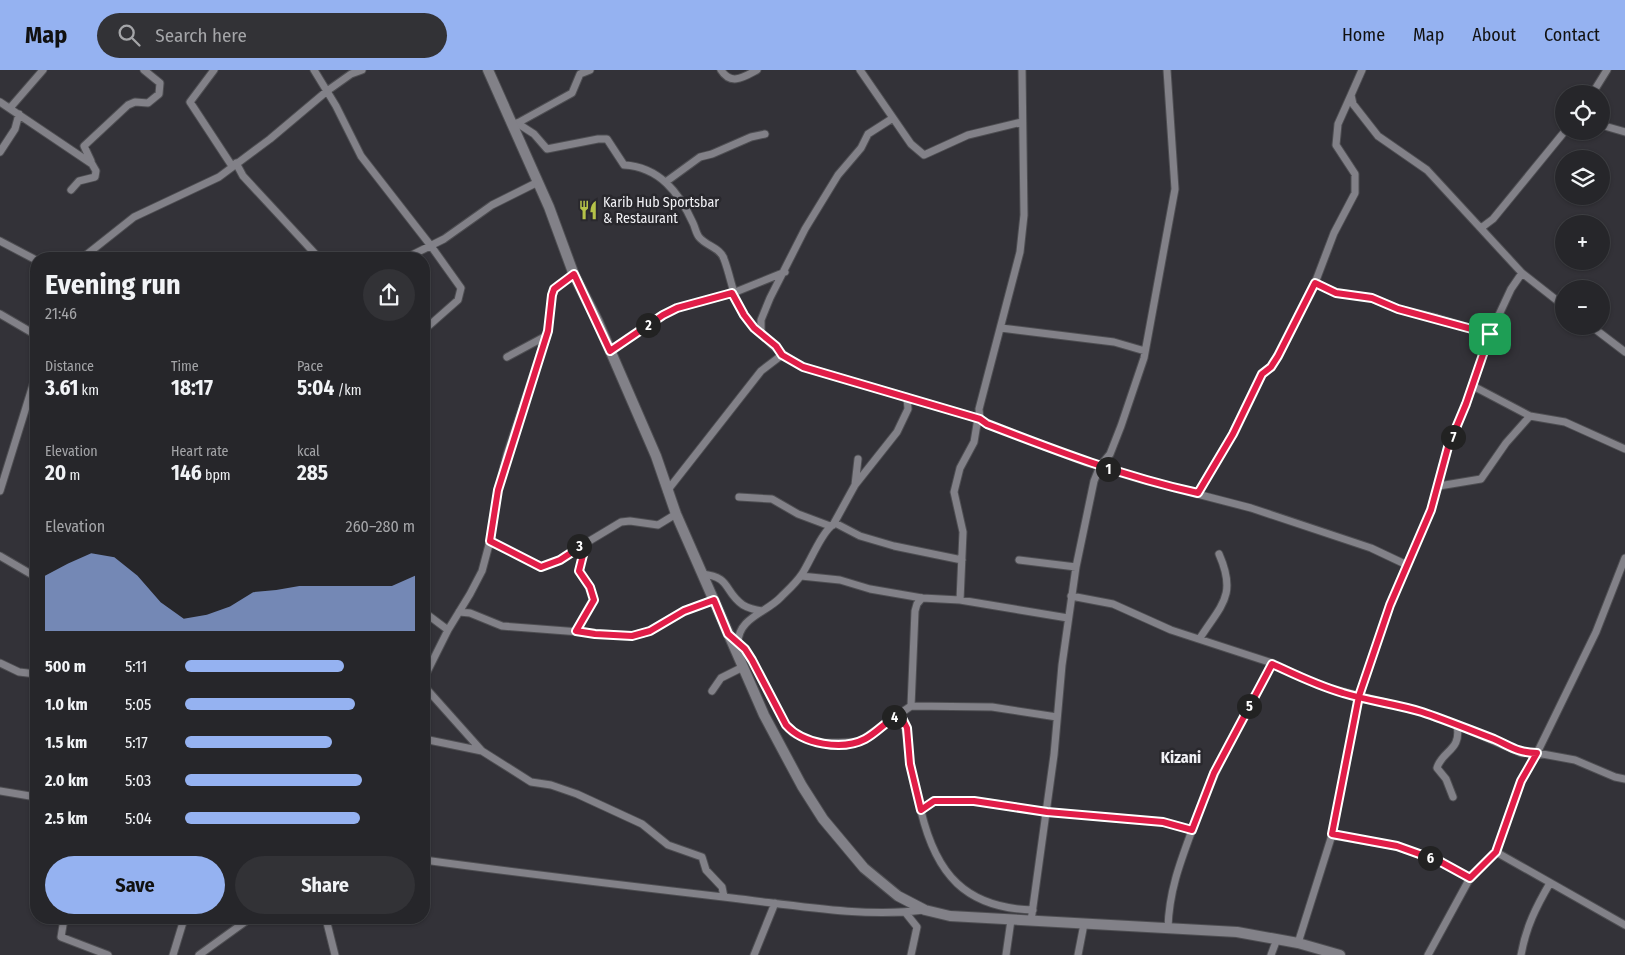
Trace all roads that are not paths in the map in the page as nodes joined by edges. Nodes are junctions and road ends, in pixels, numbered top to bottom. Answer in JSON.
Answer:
{"nodes":[{"id":1,"x":43,"y":70,"type":"edge"},
{"id":2,"x":144,"y":70,"type":"edge"},
{"id":3,"x":214,"y":70,"type":"edge"},
{"id":4,"x":314,"y":70,"type":"edge"},
{"id":5,"x":362,"y":70,"type":"edge"},
{"id":6,"x":488,"y":70,"type":"edge"},
{"id":7,"x":590,"y":70,"type":"edge"},
{"id":8,"x":721,"y":70,"type":"edge"},
{"id":9,"x":758,"y":70,"type":"edge"},
{"id":10,"x":860,"y":70,"type":"edge"},
{"id":11,"x":1167,"y":70,"type":"edge"},
{"id":12,"x":1362,"y":70,"type":"edge"},
{"id":13,"x":1607,"y":70,"type":"edge"},
{"id":14,"x":1021,"y":71,"type":"edge"},
{"id":15,"x":1598,"y":85,"type":"edge"},
{"id":16,"x":327,"y":91,"type":"junction"},
{"id":17,"x":1351,"y":95,"type":"junction"},
{"id":18,"x":0,"y":102,"type":"edge"},
{"id":19,"x":10,"y":108,"type":"junction"},
{"id":20,"x":19,"y":114,"type":"junction"},
{"id":21,"x":893,"y":118,"type":"junction"},
{"id":22,"x":1022,"y":122,"type":"junction"},
{"id":23,"x":516,"y":124,"type":"junction"},
{"id":24,"x":1610,"y":129,"type":"edge"},
{"id":25,"x":1625,"y":132,"type":"edge"},
{"id":26,"x":765,"y":134,"type":"dead end"},
{"id":27,"x":1558,"y":140,"type":"edge"},
{"id":28,"x":0,"y":152,"type":"edge"},
{"id":29,"x":92,"y":164,"type":"junction"},
{"id":30,"x":234,"y":164,"type":"junction"},
{"id":31,"x":667,"y":181,"type":"junction"},
{"id":32,"x":538,"y":182,"type":"junction"},
{"id":33,"x":71,"y":190,"type":"dead end"},
{"id":34,"x":1481,"y":228,"type":"junction"},
{"id":35,"x":0,"y":241,"type":"edge"},
{"id":36,"x":432,"y":246,"type":"junction"},
{"id":37,"x":90,"y":252,"type":"edge"},
{"id":38,"x":314,"y":252,"type":"edge"},
{"id":39,"x":419,"y":252,"type":"edge"},
{"id":40,"x":30,"y":257,"type":"edge"},
{"id":41,"x":785,"y":272,"type":"junction"},
{"id":42,"x":1522,"y":273,"type":"junction"},
{"id":43,"x":574,"y":274,"type":"junction"},
{"id":44,"x":1315,"y":283,"type":"junction"},
{"id":45,"x":732,"y":293,"type":"junction"},
{"id":46,"x":1555,"y":299,"type":"edge"},
{"id":47,"x":0,"y":314,"type":"edge"},
{"id":48,"x":430,"y":325,"type":"edge"},
{"id":49,"x":1001,"y":328,"type":"junction"},
{"id":50,"x":30,"y":332,"type":"edge"},
{"id":51,"x":761,"y":332,"type":"junction"},
{"id":52,"x":1490,"y":334,"type":"junction"},
{"id":53,"x":1603,"y":335,"type":"edge"},
{"id":54,"x":546,"y":336,"type":"junction"},
{"id":55,"x":610,"y":351,"type":"junction"},
{"id":56,"x":1145,"y":351,"type":"junction"},
{"id":57,"x":1625,"y":352,"type":"edge"},
{"id":58,"x":782,"y":355,"type":"junction"},
{"id":59,"x":507,"y":357,"type":"dead end"},
{"id":60,"x":1473,"y":386,"type":"junction"},
{"id":61,"x":30,"y":394,"type":"edge"},
{"id":62,"x":907,"y":397,"type":"junction"},
{"id":63,"x":1530,"y":416,"type":"junction"},
{"id":64,"x":979,"y":418,"type":"junction"},
{"id":65,"x":1625,"y":449,"type":"edge"},
{"id":66,"x":858,"y":459,"type":"dead end"},
{"id":67,"x":1100,"y":466,"type":"junction"},
{"id":68,"x":855,"y":485,"type":"junction"},
{"id":69,"x":1439,"y":486,"type":"junction"},
{"id":70,"x":0,"y":491,"type":"edge"},
{"id":71,"x":667,"y":491,"type":"junction"},
{"id":72,"x":1198,"y":493,"type":"junction"},
{"id":73,"x":739,"y":496,"type":"dead end"},
{"id":74,"x":676,"y":514,"type":"junction"},
{"id":75,"x":832,"y":525,"type":"junction"},
{"id":76,"x":490,"y":541,"type":"junction"},
{"id":77,"x":586,"y":543,"type":"junction"},
{"id":78,"x":1219,"y":554,"type":"dead end"},
{"id":79,"x":0,"y":556,"type":"edge"},
{"id":80,"x":1625,"y":558,"type":"edge"},
{"id":81,"x":962,"y":560,"type":"junction"},
{"id":82,"x":1019,"y":560,"type":"dead end"},
{"id":83,"x":1407,"y":565,"type":"junction"},
{"id":84,"x":1076,"y":567,"type":"junction"},
{"id":85,"x":30,"y":574,"type":"edge"},
{"id":86,"x":702,"y":574,"type":"junction"},
{"id":87,"x":801,"y":576,"type":"junction"},
{"id":88,"x":911,"y":596,"type":"junction"},
{"id":89,"x":1072,"y":596,"type":"junction"},
{"id":90,"x":922,"y":598,"type":"junction"},
{"id":91,"x":714,"y":600,"type":"junction"},
{"id":92,"x":960,"y":600,"type":"junction"},
{"id":93,"x":916,"y":604,"type":"junction"},
{"id":94,"x":762,"y":611,"type":"junction"},
{"id":95,"x":459,"y":612,"type":"junction"},
{"id":96,"x":430,"y":616,"type":"edge"},
{"id":97,"x":1068,"y":618,"type":"junction"},
{"id":98,"x":448,"y":630,"type":"junction"},
{"id":99,"x":576,"y":631,"type":"junction"},
{"id":100,"x":728,"y":634,"type":"junction"},
{"id":101,"x":1200,"y":638,"type":"junction"},
{"id":102,"x":738,"y":643,"type":"junction"},
{"id":103,"x":0,"y":663,"type":"edge"},
{"id":104,"x":1272,"y":664,"type":"junction"},
{"id":105,"x":430,"y":666,"type":"edge"},
{"id":106,"x":743,"y":667,"type":"junction"},
{"id":107,"x":30,"y":673,"type":"edge"},
{"id":108,"x":712,"y":691,"type":"dead end"},
{"id":109,"x":430,"y":693,"type":"edge"},
{"id":110,"x":1359,"y":696,"type":"junction"},
{"id":111,"x":911,"y":706,"type":"junction"},
{"id":112,"x":900,"y":714,"type":"junction"},
{"id":113,"x":1057,"y":717,"type":"junction"},
{"id":114,"x":1457,"y":725,"type":"junction"},
{"id":115,"x":430,"y":740,"type":"edge"},
{"id":116,"x":482,"y":752,"type":"junction"},
{"id":117,"x":1521,"y":753,"type":"junction"},
{"id":118,"x":1537,"y":753,"type":"junction"},
{"id":119,"x":1530,"y":766,"type":"junction"},
{"id":120,"x":1625,"y":778,"type":"edge"},
{"id":121,"x":0,"y":790,"type":"edge"},
{"id":122,"x":30,"y":797,"type":"edge"},
{"id":123,"x":1453,"y":797,"type":"dead end"},
{"id":124,"x":921,"y":810,"type":"junction"},
{"id":125,"x":1047,"y":812,"type":"junction"},
{"id":126,"x":1192,"y":830,"type":"junction"},
{"id":127,"x":1332,"y":834,"type":"junction"},
{"id":128,"x":1496,"y":852,"type":"junction"},
{"id":129,"x":430,"y":861,"type":"edge"},
{"id":130,"x":1470,"y":878,"type":"junction"},
{"id":131,"x":1550,"y":883,"type":"junction"},
{"id":132,"x":724,"y":897,"type":"junction"},
{"id":133,"x":775,"y":903,"type":"junction"},
{"id":134,"x":925,"y":910,"type":"junction"},
{"id":135,"x":1033,"y":910,"type":"junction"},
{"id":136,"x":905,"y":912,"type":"junction"},
{"id":137,"x":1011,"y":920,"type":"junction"},
{"id":138,"x":1031,"y":921,"type":"junction"},
{"id":139,"x":63,"y":924,"type":"edge"},
{"id":140,"x":182,"y":924,"type":"edge"},
{"id":141,"x":242,"y":924,"type":"edge"},
{"id":142,"x":327,"y":924,"type":"edge"},
{"id":143,"x":1084,"y":924,"type":"junction"},
{"id":144,"x":1625,"y":925,"type":"edge"},
{"id":145,"x":1168,"y":928,"type":"junction"},
{"id":146,"x":1277,"y":939,"type":"junction"},
{"id":147,"x":1298,"y":943,"type":"junction"},
{"id":148,"x":108,"y":955,"type":"edge"},
{"id":149,"x":173,"y":955,"type":"edge"},
{"id":150,"x":199,"y":955,"type":"edge"},
{"id":151,"x":334,"y":955,"type":"edge"},
{"id":152,"x":754,"y":955,"type":"edge"},
{"id":153,"x":911,"y":955,"type":"edge"},
{"id":154,"x":1006,"y":955,"type":"edge"},
{"id":155,"x":1078,"y":955,"type":"edge"},
{"id":156,"x":1272,"y":955,"type":"edge"},
{"id":157,"x":1340,"y":955,"type":"edge"},
{"id":158,"x":1428,"y":955,"type":"edge"},
{"id":159,"x":1521,"y":955,"type":"edge"}],
"edges":[{"from":1,"to":19,"type":"street"},
{"from":2,"to":29,"type":"street"},
{"from":3,"to":30,"type":"street"},
{"from":4,"to":16,"type":"street"},
{"from":5,"to":16,"type":"street"},
{"from":6,"to":23,"type":"main road"},
{"from":7,"to":23,"type":"street"},
{"from":8,"to":9,"type":"street"},
{"from":10,"to":21,"type":"street"},
{"from":11,"to":56,"type":"street"},
{"from":12,"to":17,"type":"street"},
{"from":13,"to":15,"type":"street"},
{"from":14,"to":22,"type":"street"},
{"from":16,"to":30,"type":"street"},
{"from":16,"to":36,"type":"street"},
{"from":17,"to":34,"type":"street"},
{"from":17,"to":44,"type":"street"},
{"from":18,"to":19,"type":"street"},
{"from":19,"to":20,"type":"street"},
{"from":20,"to":28,"type":"street"},
{"from":20,"to":29,"type":"street"},
{"from":21,"to":22,"type":"street"},
{"from":21,"to":41,"type":"street"},
{"from":22,"to":49,"type":"street"},
{"from":23,"to":31,"type":"street"},
{"from":23,"to":32,"type":"main road"},
{"from":24,"to":25,"type":"street"},
{"from":26,"to":31,"type":"street"},
{"from":27,"to":34,"type":"street"},
{"from":29,"to":33,"type":"street"},
{"from":30,"to":37,"type":"street"},
{"from":30,"to":38,"type":"street"},
{"from":31,"to":45,"type":"street"},
{"from":32,"to":36,"type":"street"},
{"from":32,"to":43,"type":"main road"},
{"from":34,"to":42,"type":"street"},
{"from":35,"to":40,"type":"street"},
{"from":36,"to":39,"type":"street"},
{"from":36,"to":48,"type":"street"},
{"from":41,"to":45,"type":"street"},
{"from":41,"to":51,"type":"street"},
{"from":42,"to":46,"type":"street"},
{"from":42,"to":52,"type":"street"},
{"from":43,"to":54,"type":"street"},
{"from":43,"to":55,"type":"main road"},
{"from":44,"to":52,"type":"street"},
{"from":44,"to":72,"type":"street"},
{"from":45,"to":51,"type":"street"},
{"from":45,"to":55,"type":"street"},
{"from":47,"to":50,"type":"street"},
{"from":49,"to":56,"type":"street"},
{"from":49,"to":64,"type":"street"},
{"from":51,"to":58,"type":"street"},
{"from":52,"to":60,"type":"street"},
{"from":53,"to":57,"type":"street"},
{"from":54,"to":59,"type":"street"},
{"from":54,"to":76,"type":"street"},
{"from":55,"to":71,"type":"main road"},
{"from":56,"to":67,"type":"street"},
{"from":58,"to":62,"type":"street"},
{"from":58,"to":71,"type":"street"},
{"from":60,"to":63,"type":"street"},
{"from":60,"to":69,"type":"street"},
{"from":61,"to":70,"type":"street"},
{"from":62,"to":64,"type":"street"},
{"from":62,"to":68,"type":"street"},
{"from":63,"to":65,"type":"street"},
{"from":63,"to":69,"type":"street"},
{"from":64,"to":67,"type":"street"},
{"from":64,"to":81,"type":"street"},
{"from":66,"to":68,"type":"street"},
{"from":67,"to":72,"type":"street"},
{"from":67,"to":84,"type":"street"},
{"from":68,"to":75,"type":"street"},
{"from":69,"to":83,"type":"street"},
{"from":71,"to":74,"type":"main road"},
{"from":72,"to":83,"type":"street"},
{"from":73,"to":75,"type":"street"},
{"from":74,"to":77,"type":"street"},
{"from":74,"to":86,"type":"main road"},
{"from":75,"to":81,"type":"street"},
{"from":75,"to":87,"type":"street"},
{"from":76,"to":77,"type":"street"},
{"from":76,"to":95,"type":"street"},
{"from":77,"to":99,"type":"street"},
{"from":78,"to":101,"type":"street"},
{"from":79,"to":85,"type":"street"},
{"from":80,"to":118,"type":"street"},
{"from":81,"to":92,"type":"street"},
{"from":82,"to":84,"type":"street"},
{"from":83,"to":110,"type":"street"},
{"from":84,"to":89,"type":"street"},
{"from":86,"to":91,"type":"main road"},
{"from":86,"to":94,"type":"street"},
{"from":87,"to":88,"type":"street"},
{"from":87,"to":94,"type":"street"},
{"from":88,"to":90,"type":"street"},
{"from":88,"to":93,"type":"street"},
{"from":89,"to":97,"type":"street"},
{"from":89,"to":101,"type":"street"},
{"from":90,"to":92,"type":"street"},
{"from":90,"to":93,"type":"street"},
{"from":91,"to":99,"type":"street"},
{"from":91,"to":100,"type":"main road"},
{"from":92,"to":97,"type":"street"},
{"from":93,"to":111,"type":"street"},
{"from":94,"to":102,"type":"street"},
{"from":95,"to":98,"type":"street"},
{"from":95,"to":99,"type":"street"},
{"from":96,"to":98,"type":"street"},
{"from":97,"to":113,"type":"street"},
{"from":98,"to":105,"type":"street"},
{"from":100,"to":102,"type":"street"},
{"from":100,"to":106,"type":"main road"},
{"from":101,"to":104,"type":"street"},
{"from":102,"to":112,"type":"street"},
{"from":103,"to":107,"type":"street"},
{"from":104,"to":110,"type":"street"},
{"from":104,"to":126,"type":"street"},
{"from":106,"to":108,"type":"street"},
{"from":106,"to":134,"type":"main road"},
{"from":109,"to":116,"type":"street"},
{"from":110,"to":114,"type":"street"},
{"from":110,"to":127,"type":"street"},
{"from":111,"to":112,"type":"street"},
{"from":111,"to":113,"type":"street"},
{"from":112,"to":124,"type":"street"},
{"from":113,"to":125,"type":"street"},
{"from":114,"to":117,"type":"street"},
{"from":114,"to":123,"type":"street"},
{"from":115,"to":116,"type":"street"},
{"from":116,"to":132,"type":"street"},
{"from":117,"to":118,"type":"street"},
{"from":117,"to":119,"type":"street"},
{"from":118,"to":119,"type":"street"},
{"from":118,"to":120,"type":"street"},
{"from":119,"to":128,"type":"street"},
{"from":121,"to":122,"type":"street"},
{"from":124,"to":125,"type":"street"},
{"from":124,"to":135,"type":"street"},
{"from":125,"to":126,"type":"street"},
{"from":125,"to":135,"type":"street"},
{"from":126,"to":145,"type":"street"},
{"from":127,"to":130,"type":"street"},
{"from":127,"to":147,"type":"street"},
{"from":128,"to":130,"type":"street"},
{"from":128,"to":131,"type":"street"},
{"from":129,"to":132,"type":"street"},
{"from":130,"to":158,"type":"street"},
{"from":131,"to":144,"type":"street"},
{"from":131,"to":159,"type":"street"},
{"from":132,"to":133,"type":"street"},
{"from":133,"to":136,"type":"street"},
{"from":133,"to":152,"type":"street"},
{"from":134,"to":136,"type":"street"},
{"from":134,"to":137,"type":"main road"},
{"from":135,"to":138,"type":"street"},
{"from":136,"to":153,"type":"street"},
{"from":137,"to":138,"type":"main road"},
{"from":137,"to":154,"type":"street"},
{"from":138,"to":143,"type":"main road"},
{"from":139,"to":148,"type":"street"},
{"from":140,"to":149,"type":"street"},
{"from":141,"to":150,"type":"street"},
{"from":142,"to":151,"type":"street"},
{"from":143,"to":145,"type":"main road"},
{"from":143,"to":155,"type":"street"},
{"from":145,"to":146,"type":"main road"},
{"from":146,"to":147,"type":"main road"},
{"from":146,"to":156,"type":"street"},
{"from":147,"to":157,"type":"main road"}]}
